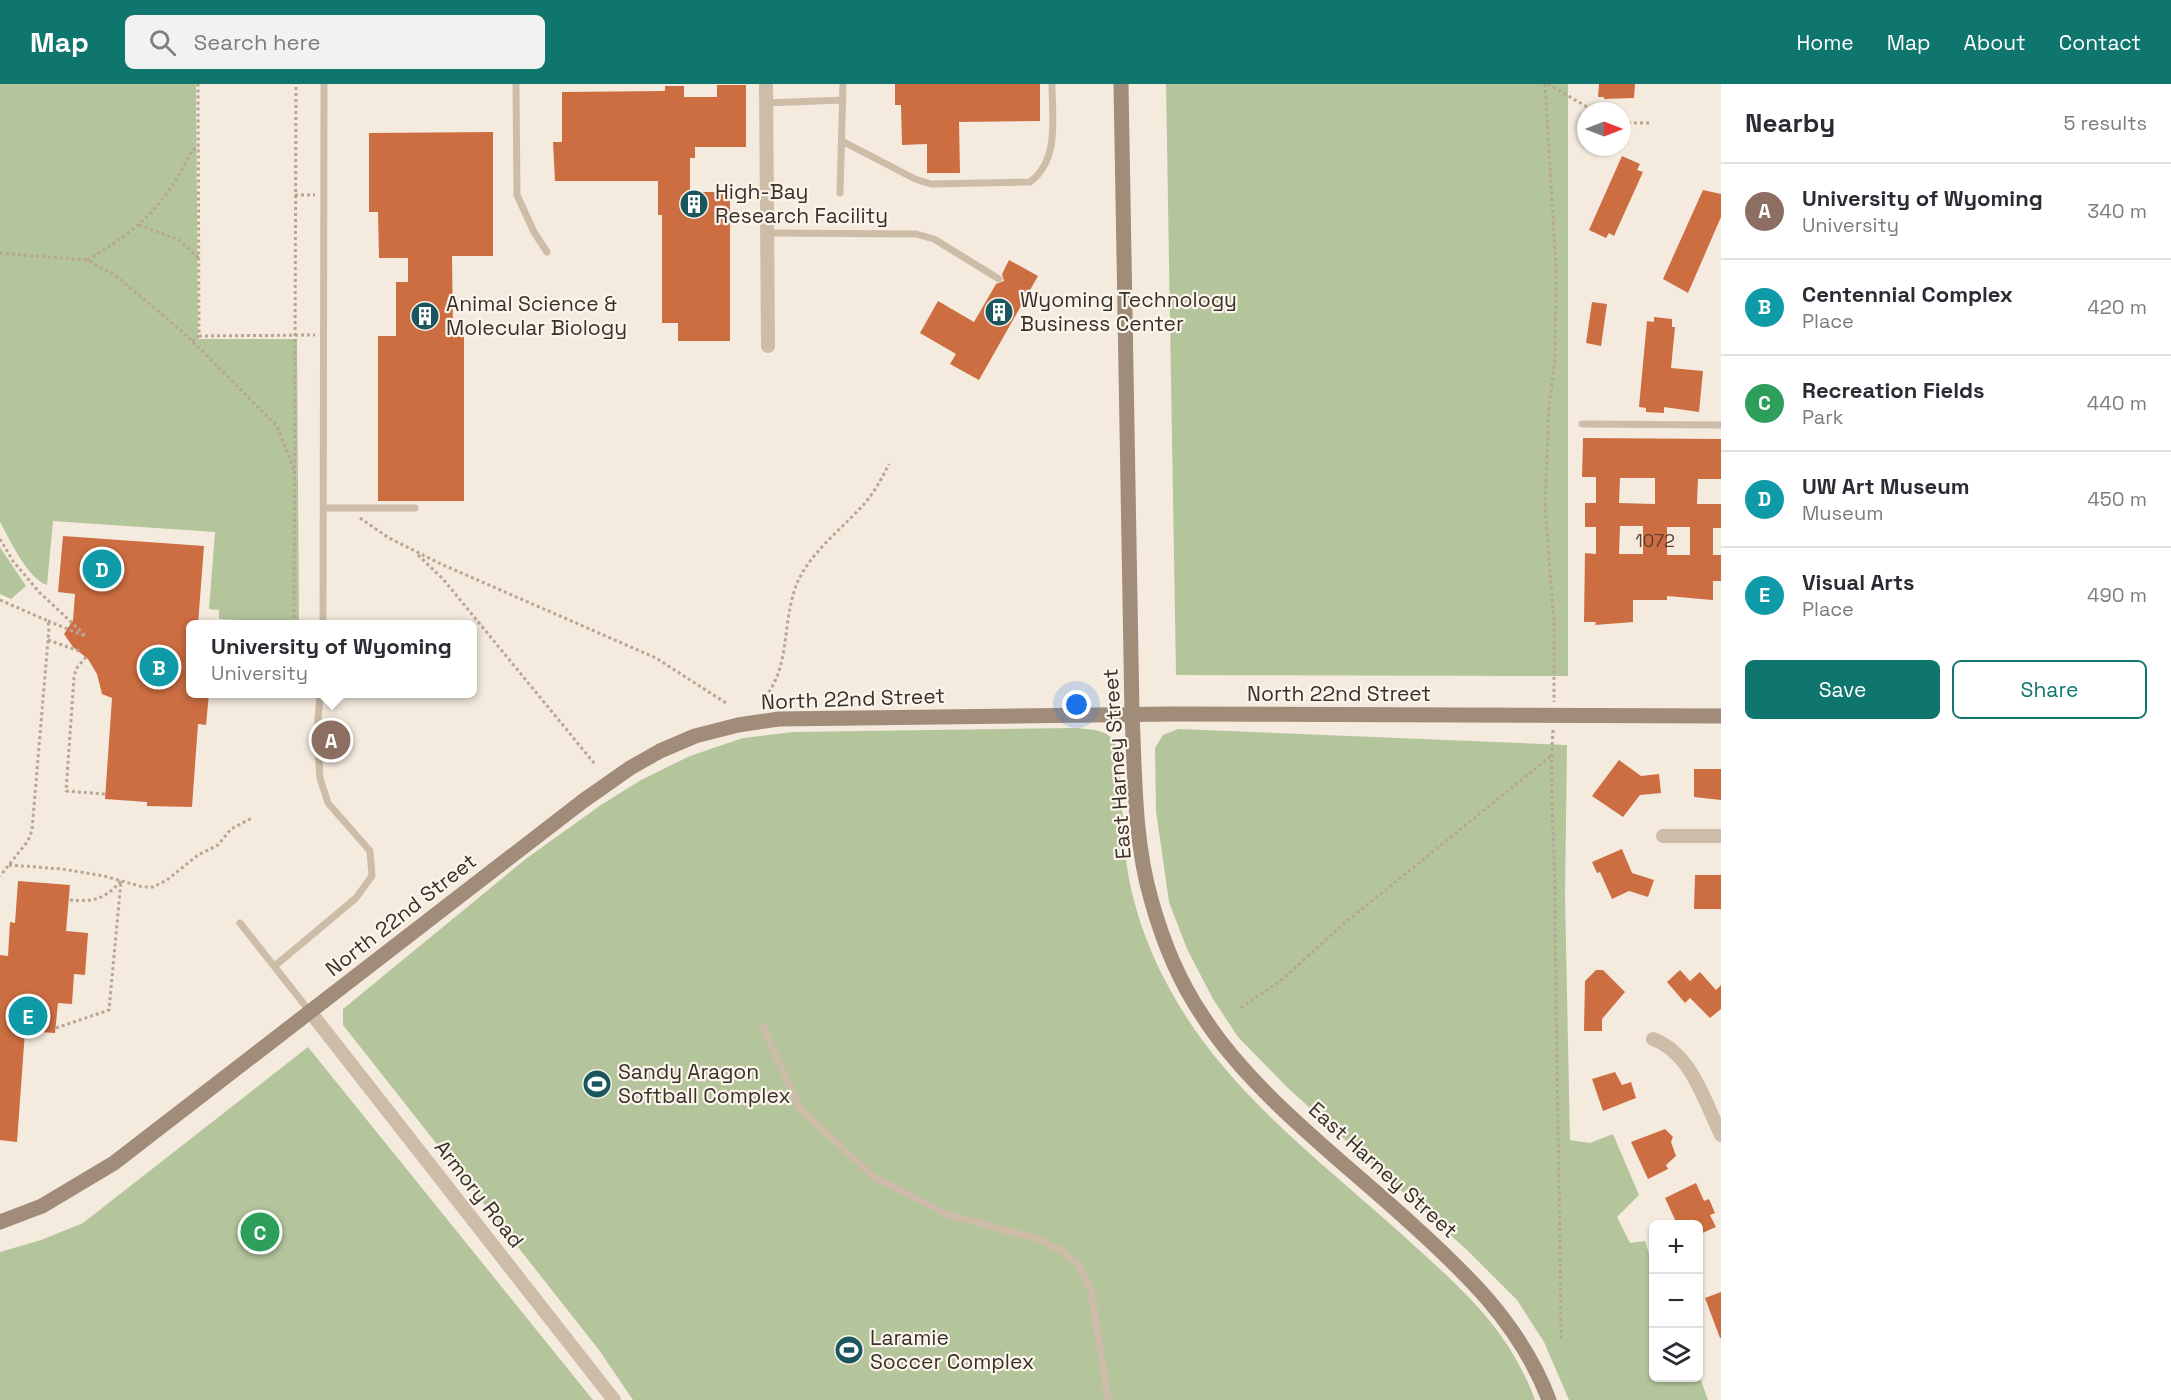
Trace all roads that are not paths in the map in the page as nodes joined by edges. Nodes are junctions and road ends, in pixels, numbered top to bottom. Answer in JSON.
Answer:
{"nodes":[{"id":1,"x":324,"y":84,"type":"edge"},
{"id":2,"x":516,"y":84,"type":"edge"},
{"id":3,"x":766,"y":84,"type":"edge"},
{"id":4,"x":843,"y":84,"type":"edge"},
{"id":5,"x":1052,"y":84,"type":"edge"},
{"id":6,"x":1121,"y":84,"type":"edge"},
{"id":7,"x":843,"y":100,"type":"junction"},
{"id":8,"x":766,"y":102,"type":"junction"},
{"id":9,"x":842,"y":141,"type":"junction"},
{"id":10,"x":840,"y":193,"type":"dead end"},
{"id":11,"x":767,"y":233,"type":"junction"},
{"id":12,"x":547,"y":252,"type":"dead end"},
{"id":13,"x":999,"y":279,"type":"dead end"},
{"id":14,"x":768,"y":346,"type":"dead end"},
{"id":15,"x":1582,"y":424,"type":"dead end"},
{"id":16,"x":1721,"y":425,"type":"edge"},
{"id":17,"x":415,"y":507,"type":"dead end"},
{"id":18,"x":324,"y":508,"type":"junction"},
{"id":19,"x":323,"y":620,"type":"edge"},
{"id":20,"x":320,"y":698,"type":"edge"},
{"id":21,"x":1132,"y":714,"type":"junction"},
{"id":22,"x":1721,"y":716,"type":"edge"},
{"id":23,"x":1663,"y":836,"type":"dead end"},
{"id":24,"x":1721,"y":836,"type":"edge"},
{"id":25,"x":240,"y":923,"type":"dead end"},
{"id":26,"x":276,"y":965,"type":"junction"},
{"id":27,"x":311,"y":1013,"type":"junction"},
{"id":28,"x":763,"y":1027,"type":"dead end"},
{"id":29,"x":1653,"y":1039,"type":"dead end"},
{"id":30,"x":1721,"y":1135,"type":"edge"},
{"id":31,"x":0,"y":1222,"type":"edge"},
{"id":32,"x":615,"y":1400,"type":"edge"},
{"id":33,"x":1108,"y":1400,"type":"edge"},
{"id":34,"x":1549,"y":1400,"type":"edge"}],
"edges":[{"from":1,"to":18,"type":"lane"},
{"from":2,"to":12,"type":"lane"},
{"from":3,"to":8,"type":"street"},
{"from":4,"to":7,"type":"lane"},
{"from":5,"to":9,"type":"lane"},
{"from":6,"to":21,"type":"street","name":"East Harney Street"},
{"from":7,"to":8,"type":"lane"},
{"from":7,"to":9,"type":"lane"},
{"from":8,"to":11,"type":"street"},
{"from":9,"to":10,"type":"lane"},
{"from":11,"to":13,"type":"lane"},
{"from":11,"to":14,"type":"street"},
{"from":15,"to":16,"type":"lane"},
{"from":17,"to":18,"type":"lane"},
{"from":18,"to":19,"type":"lane"},
{"from":20,"to":26,"type":"lane"},
{"from":21,"to":22,"type":"street","name":"North 22nd Street"},
{"from":21,"to":27,"type":"street","name":"North 22nd Street"},
{"from":21,"to":34,"type":"street","name":"East Harney Street"},
{"from":23,"to":24,"type":"street"},
{"from":25,"to":26,"type":"lane"},
{"from":26,"to":27,"type":"lane"},
{"from":27,"to":31,"type":"street","name":"North 22nd Street"},
{"from":27,"to":32,"type":"street","name":"Armory Road"},
{"from":28,"to":33,"type":"lane"},
{"from":29,"to":30,"type":"street"}]}
